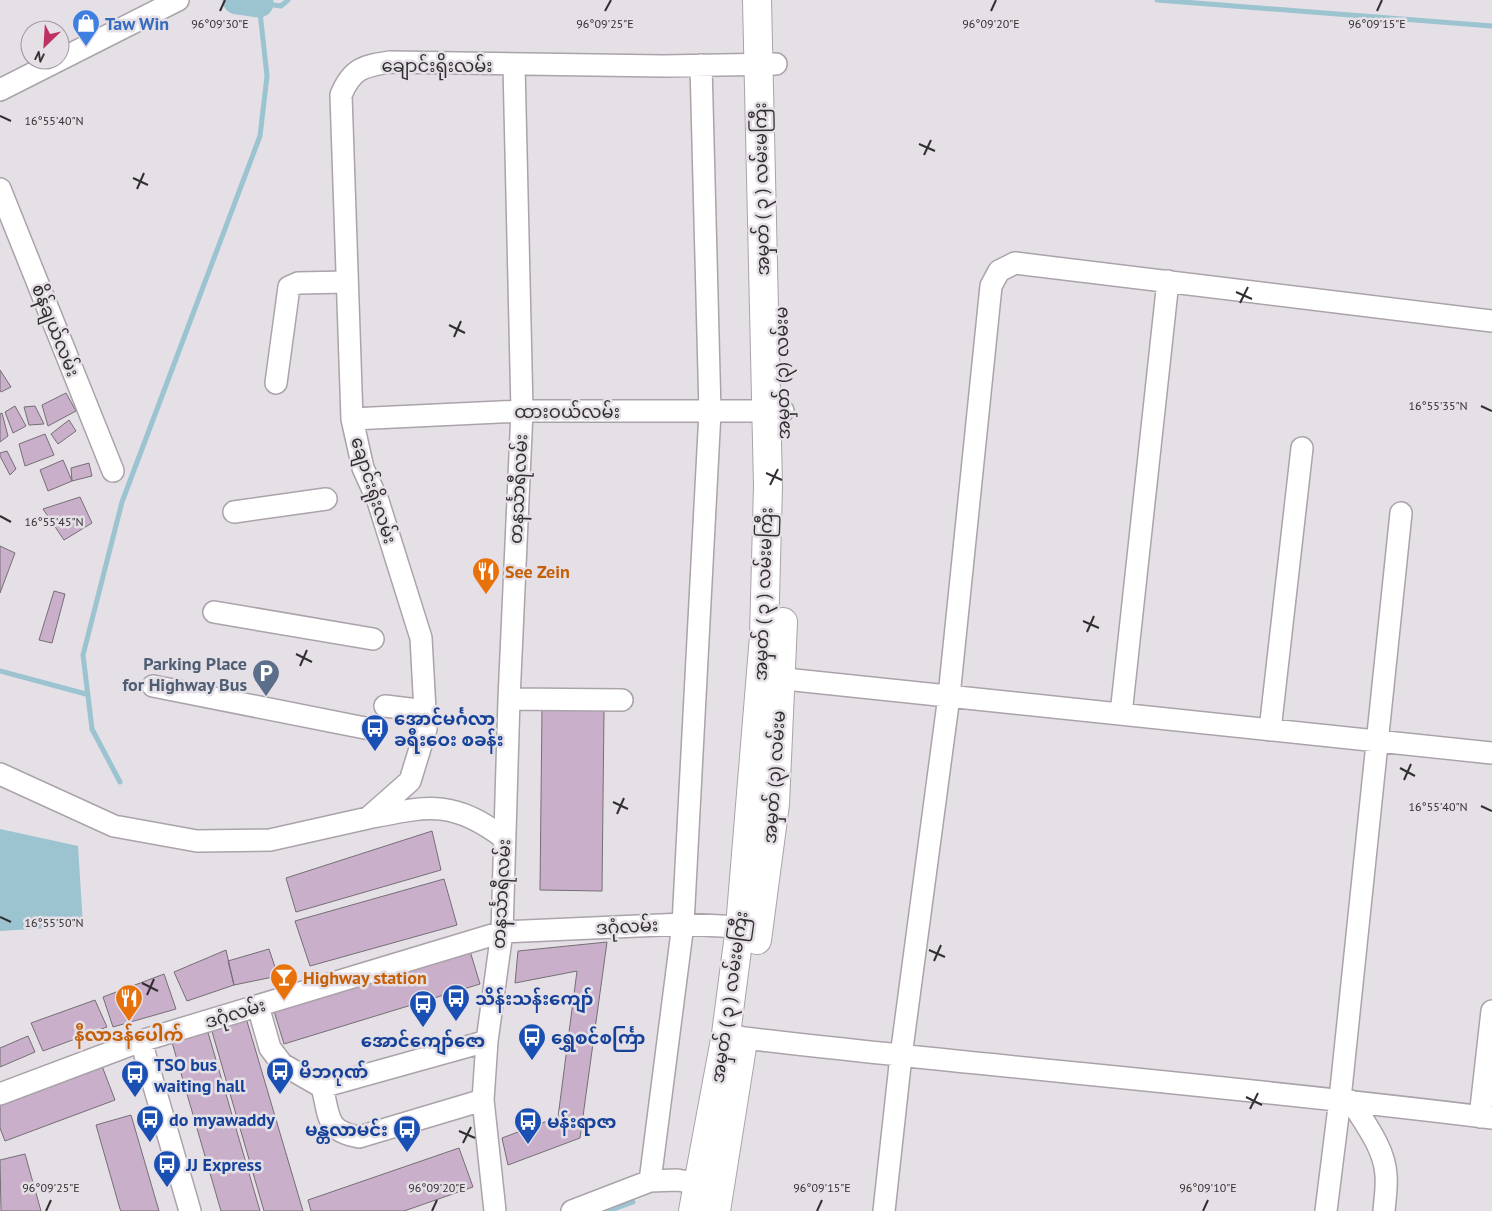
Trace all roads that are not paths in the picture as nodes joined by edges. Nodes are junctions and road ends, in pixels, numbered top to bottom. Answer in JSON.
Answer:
{"nodes":[{"id":1,"x":178,"y":0,"type":"edge"},
{"id":2,"x":757,"y":0,"type":"edge"},
{"id":3,"x":775,"y":0,"type":"edge"},
{"id":4,"x":701,"y":64,"type":"junction"},
{"id":5,"x":767,"y":64,"type":"junction"},
{"id":6,"x":514,"y":65,"type":"junction"},
{"id":7,"x":0,"y":90,"type":"edge"},
{"id":8,"x":0,"y":189,"type":"edge"},
{"id":9,"x":1168,"y":281,"type":"junction"},
{"id":10,"x":347,"y":282,"type":"junction"},
{"id":11,"x":1492,"y":321,"type":"edge"},
{"id":12,"x":276,"y":383,"type":"dead end"},
{"id":13,"x":522,"y":411,"type":"junction"},
{"id":14,"x":775,"y":411,"type":"junction"},
{"id":15,"x":710,"y":412,"type":"junction"},
{"id":16,"x":352,"y":418,"type":"junction"},
{"id":17,"x":1302,"y":448,"type":"dead end"},
{"id":18,"x":113,"y":471,"type":"dead end"},
{"id":19,"x":326,"y":499,"type":"dead end"},
{"id":20,"x":234,"y":512,"type":"dead end"},
{"id":21,"x":1401,"y":513,"type":"dead end"},
{"id":22,"x":214,"y":612,"type":"dead end"},
{"id":23,"x":373,"y":639,"type":"dead end"},
{"id":24,"x":770,"y":677,"type":"junction"},
{"id":25,"x":153,"y":686,"type":"dead end"},
{"id":26,"x":949,"y":696,"type":"junction"},
{"id":27,"x":509,"y":699,"type":"junction"},
{"id":28,"x":622,"y":700,"type":"dead end"},
{"id":29,"x":385,"y":706,"type":"dead end"},
{"id":30,"x":426,"y":711,"type":"junction"},
{"id":31,"x":1121,"y":714,"type":"junction"},
{"id":32,"x":370,"y":729,"type":"dead end"},
{"id":33,"x":1270,"y":730,"type":"junction"},
{"id":34,"x":1378,"y":741,"type":"junction"},
{"id":35,"x":1492,"y":753,"type":"edge"},
{"id":36,"x":0,"y":774,"type":"edge"},
{"id":37,"x":368,"y":818,"type":"junction"},
{"id":38,"x":504,"y":838,"type":"junction"},
{"id":39,"x":683,"y":924,"type":"junction"},
{"id":40,"x":740,"y":926,"type":"junction"},
{"id":41,"x":502,"y":932,"type":"junction"},
{"id":42,"x":258,"y":1006,"type":"junction"},
{"id":43,"x":1492,"y":1011,"type":"edge"},
{"id":44,"x":735,"y":1036,"type":"junction"},
{"id":45,"x":141,"y":1041,"type":"junction"},
{"id":46,"x":487,"y":1041,"type":"junction"},
{"id":47,"x":902,"y":1056,"type":"junction"},
{"id":48,"x":322,"y":1087,"type":"junction"},
{"id":49,"x":0,"y":1094,"type":"edge"},
{"id":50,"x":483,"y":1100,"type":"junction"},
{"id":51,"x":1345,"y":1100,"type":"junction"},
{"id":52,"x":1486,"y":1118,"type":"edge"},
{"id":53,"x":650,"y":1181,"type":"junction"},
{"id":54,"x":711,"y":1194,"type":"edge"},
{"id":55,"x":190,"y":1211,"type":"edge"},
{"id":56,"x":495,"y":1211,"type":"edge"},
{"id":57,"x":572,"y":1211,"type":"edge"},
{"id":58,"x":693,"y":1211,"type":"edge"},
{"id":59,"x":884,"y":1211,"type":"edge"},
{"id":60,"x":1326,"y":1211,"type":"edge"},
{"id":61,"x":1384,"y":1211,"type":"edge"}],
"edges":[{"from":1,"to":7,"type":"street"},
{"from":2,"to":5,"type":"main road","name":"အမှတ် ( ၃ ) လမ်းမကြီး"},
{"from":3,"to":5,"type":"main road"},
{"from":4,"to":5,"type":"street","name":"ချောင်းရိုးလမ်း"},
{"from":4,"to":6,"type":"street","name":"ချောင်းရိုးလမ်း"},
{"from":4,"to":15,"type":"street"},
{"from":5,"to":14,"type":"main road","name":"အမှတ် ( ၃ ) လမ်းမကြီး"},
{"from":6,"to":10,"type":"street","name":"ချောင်းရိုးလမ်း"},
{"from":6,"to":13,"type":"street","name":"တနင်္သာရီလမ်း"},
{"from":8,"to":18,"type":"street","name":"စိန်ချယ်လမ်း"},
{"from":9,"to":11,"type":"street"},
{"from":9,"to":26,"type":"street"},
{"from":9,"to":31,"type":"street"},
{"from":10,"to":12,"type":"street"},
{"from":10,"to":16,"type":"street","name":"ချောင်းရိုးလမ်း"},
{"from":13,"to":15,"type":"street","name":"ထားဝယ်လမ်း"},
{"from":13,"to":16,"type":"street","name":"ထားဝယ်လမ်း"},
{"from":13,"to":27,"type":"street","name":"တနင်္သာရီလမ်း"},
{"from":14,"to":15,"type":"street","name":"ထားဝယ်လမ်း"},
{"from":14,"to":24,"type":"main road","name":"အမှတ် ( ၃ ) လမ်းမကြီး"},
{"from":15,"to":39,"type":"street"},
{"from":16,"to":30,"type":"street","name":"ချောင်းရိုးလမ်း"},
{"from":17,"to":33,"type":"street"},
{"from":19,"to":20,"type":"street"},
{"from":21,"to":34,"type":"street"},
{"from":22,"to":23,"type":"street"},
{"from":24,"to":26,"type":"street"},
{"from":24,"to":40,"type":"main road","name":"အမှတ် ( ၃ ) လမ်းမကြီး"},
{"from":24,"to":44,"type":"main road","name":"အမှတ် (၃) လမ်းမ"},
{"from":25,"to":32,"type":"street"},
{"from":26,"to":31,"type":"street"},
{"from":26,"to":47,"type":"street"},
{"from":27,"to":28,"type":"street"},
{"from":27,"to":38,"type":"street","name":"တနင်္သာရီလမ်း"},
{"from":29,"to":30,"type":"street"},
{"from":30,"to":37,"type":"street","name":"ချောင်းရိုးလမ်း"},
{"from":31,"to":33,"type":"street"},
{"from":33,"to":34,"type":"street"},
{"from":34,"to":35,"type":"street"},
{"from":34,"to":51,"type":"street"},
{"from":36,"to":37,"type":"street","name":"ချောင်းရိုးလမ်း"},
{"from":37,"to":38,"type":"street"},
{"from":38,"to":41,"type":"street","name":"တနင်္သာရီလမ်း"},
{"from":39,"to":40,"type":"street","name":"ဒဂုံလမ်း"},
{"from":39,"to":41,"type":"street","name":"ဒဂုံလမ်း"},
{"from":39,"to":53,"type":"street"},
{"from":40,"to":44,"type":"main road","name":"အမှတ် ( ၃ ) လမ်းမကြီး"},
{"from":41,"to":42,"type":"street","name":"ဒဂုံလမ်း"},
{"from":41,"to":46,"type":"street","name":"တနင်္သာရီလမ်း"},
{"from":42,"to":45,"type":"street","name":"ဒဂုံလမ်း"},
{"from":42,"to":48,"type":"street"},
{"from":43,"to":52,"type":"street"},
{"from":44,"to":47,"type":"street"},
{"from":44,"to":54,"type":"main road","name":"အမှတ် ( ၃ ) လမ်းမကြီး"},
{"from":45,"to":49,"type":"street","name":"ဒဂုံလမ်း"},
{"from":45,"to":55,"type":"street"},
{"from":46,"to":48,"type":"street"},
{"from":46,"to":50,"type":"street","name":"တနင်္သာရီလမ်း"},
{"from":47,"to":51,"type":"street"},
{"from":47,"to":59,"type":"street"},
{"from":48,"to":50,"type":"street"},
{"from":50,"to":56,"type":"street","name":"တနင်္သာရီလမ်း"},
{"from":51,"to":52,"type":"street"},
{"from":51,"to":60,"type":"street"},
{"from":51,"to":61,"type":"street"},
{"from":53,"to":54,"type":"street"},
{"from":53,"to":57,"type":"street"},
{"from":54,"to":58,"type":"main road","name":"အမှတ် ( ၃ ) လမ်းမကြီး"}]}
